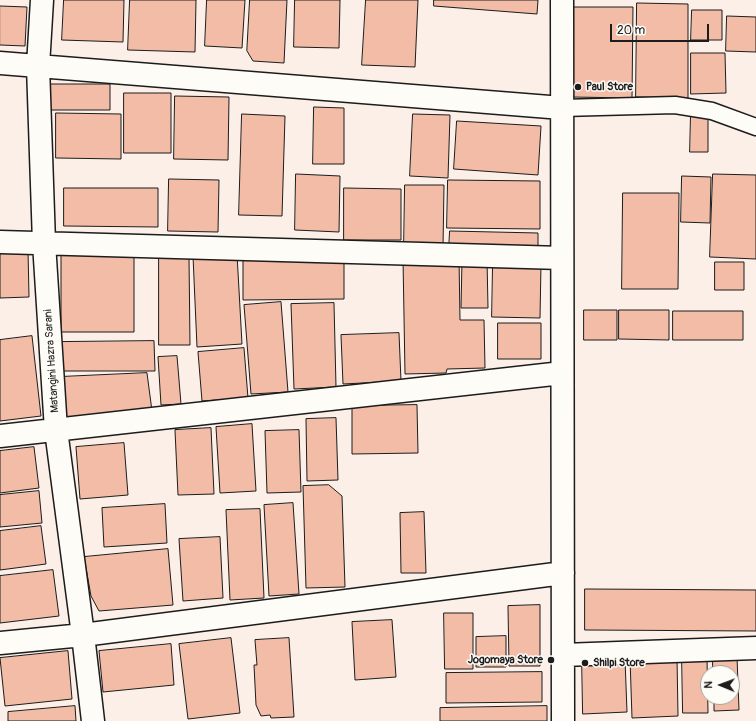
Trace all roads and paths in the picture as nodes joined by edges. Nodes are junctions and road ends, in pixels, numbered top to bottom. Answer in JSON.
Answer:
{"nodes":[{"id":1,"x":42,"y":0,"type":"edge"},
{"id":2,"x":562,"y":0,"type":"edge"},
{"id":3,"x":0,"y":63,"type":"edge"},
{"id":4,"x":38,"y":66,"type":"junction"},
{"id":5,"x":562,"y":108,"type":"junction"},
{"id":6,"x":756,"y":127,"type":"edge"},
{"id":7,"x":0,"y":242,"type":"edge"},
{"id":8,"x":44,"y":243,"type":"junction"},
{"id":9,"x":562,"y":258,"type":"junction"},
{"id":10,"x":562,"y":373,"type":"junction"},
{"id":11,"x":56,"y":430,"type":"junction"},
{"id":12,"x":0,"y":436,"type":"edge"},
{"id":13,"x":563,"y":573,"type":"junction"},
{"id":14,"x":84,"y":636,"type":"junction"},
{"id":15,"x":0,"y":643,"type":"edge"},
{"id":16,"x":756,"y":648,"type":"edge"},
{"id":17,"x":563,"y":655,"type":"junction"},
{"id":18,"x":93,"y":721,"type":"edge"},
{"id":19,"x":563,"y":721,"type":"edge"}],
"edges":[{"from":1,"to":4,"type":"street","name":"Matangini Hazra Sarani"},
{"from":2,"to":5,"type":"street"},
{"from":3,"to":4,"type":"street"},
{"from":4,"to":5,"type":"street"},
{"from":4,"to":8,"type":"street","name":"Matangini Hazra Sarani"},
{"from":5,"to":6,"type":"lane"},
{"from":5,"to":9,"type":"street"},
{"from":7,"to":8,"type":"street"},
{"from":8,"to":9,"type":"street"},
{"from":8,"to":11,"type":"street","name":"Matangini Hazra Sarani"},
{"from":9,"to":10,"type":"street"},
{"from":10,"to":11,"type":"street"},
{"from":10,"to":13,"type":"street"},
{"from":11,"to":12,"type":"street"},
{"from":11,"to":14,"type":"street","name":"Matangini Hazra Sarani"},
{"from":13,"to":14,"type":"street"},
{"from":13,"to":17,"type":"street"},
{"from":14,"to":15,"type":"street"},
{"from":14,"to":18,"type":"street","name":"Matangini Hazra Sarani"},
{"from":16,"to":17,"type":"street"},
{"from":17,"to":19,"type":"street"}]}
